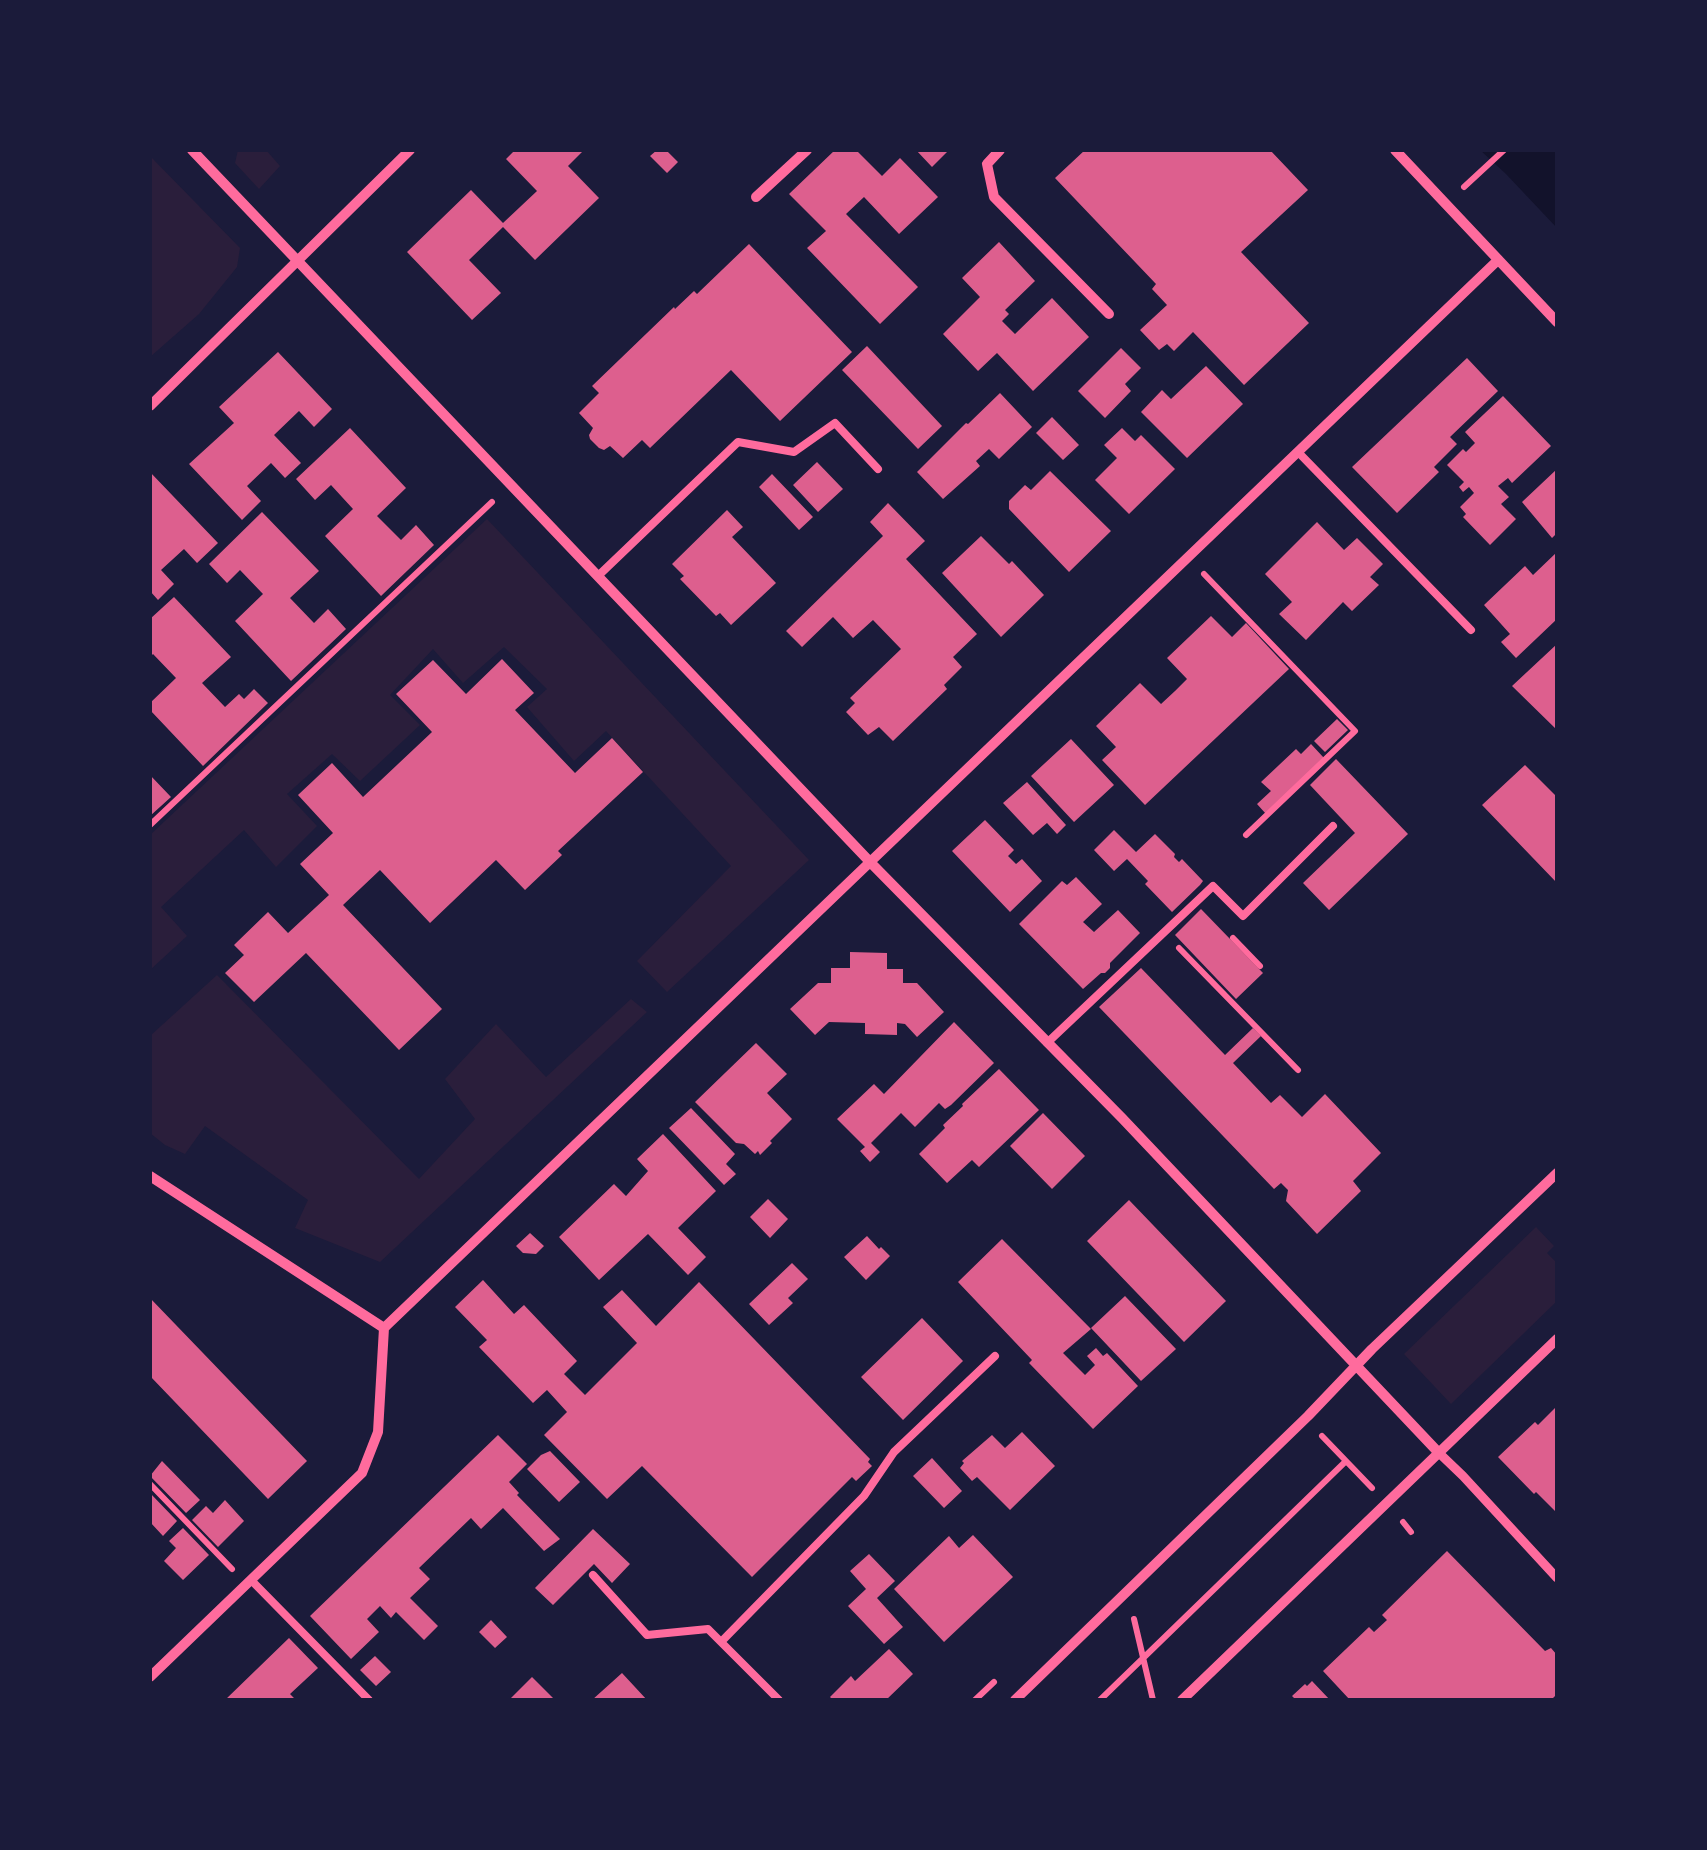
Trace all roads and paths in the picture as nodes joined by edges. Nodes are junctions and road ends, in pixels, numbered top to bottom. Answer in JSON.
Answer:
{"nodes":[{"id":1,"x":192,"y":150,"type":"edge"},
{"id":2,"x":410,"y":150,"type":"edge"},
{"id":3,"x":807,"y":150,"type":"edge"},
{"id":4,"x":1000,"y":150,"type":"edge"},
{"id":5,"x":1395,"y":150,"type":"edge"},
{"id":6,"x":1504,"y":150,"type":"edge"},
{"id":7,"x":1473,"y":178,"type":"dead end"},
{"id":8,"x":756,"y":197,"type":"dead end"},
{"id":9,"x":1498,"y":260,"type":"junction"},
{"id":10,"x":298,"y":261,"type":"junction"},
{"id":11,"x":1109,"y":314,"type":"dead end"},
{"id":12,"x":1557,"y":322,"type":"edge"},
{"id":13,"x":150,"y":406,"type":"edge"},
{"id":14,"x":1298,"y":452,"type":"junction"},
{"id":15,"x":878,"y":469,"type":"dead end"},
{"id":16,"x":486,"y":508,"type":"dead end"},
{"id":17,"x":1203,"y":573,"type":"dead end"},
{"id":18,"x":598,"y":576,"type":"junction"},
{"id":19,"x":1471,"y":630,"type":"dead end"},
{"id":20,"x":150,"y":826,"type":"edge"},
{"id":21,"x":1332,"y":826,"type":"dead end"},
{"id":22,"x":1246,"y":836,"type":"dead end"},
{"id":23,"x":870,"y":863,"type":"junction"},
{"id":24,"x":1164,"y":932,"type":"junction"},
{"id":25,"x":1048,"y":1042,"type":"junction"},
{"id":26,"x":1298,"y":1070,"type":"dead end"},
{"id":27,"x":1557,"y":1173,"type":"edge"},
{"id":28,"x":150,"y":1176,"type":"edge"},
{"id":29,"x":384,"y":1328,"type":"junction"},
{"id":30,"x":1557,"y":1339,"type":"edge"},
{"id":31,"x":996,"y":1356,"type":"dead end"},
{"id":32,"x":1356,"y":1365,"type":"junction"},
{"id":33,"x":1315,"y":1427,"type":"dead end"},
{"id":34,"x":1438,"y":1452,"type":"junction"},
{"id":35,"x":1344,"y":1462,"type":"junction"},
{"id":36,"x":150,"y":1484,"type":"edge"},
{"id":37,"x":1377,"y":1494,"type":"dead end"},
{"id":38,"x":1403,"y":1522,"type":"dead end"},
{"id":39,"x":1411,"y":1532,"type":"dead end"},
{"id":40,"x":592,"y":1575,"type":"dead end"},
{"id":41,"x":1557,"y":1578,"type":"edge"},
{"id":42,"x":249,"y":1582,"type":"junction"},
{"id":43,"x":1120,"y":1598,"type":"junction"},
{"id":44,"x":721,"y":1642,"type":"junction"},
{"id":45,"x":1144,"y":1659,"type":"junction"},
{"id":46,"x":150,"y":1677,"type":"edge"},
{"id":47,"x":369,"y":1700,"type":"edge"},
{"id":48,"x":779,"y":1700,"type":"edge"},
{"id":49,"x":1015,"y":1700,"type":"edge"},
{"id":50,"x":1100,"y":1700,"type":"edge"},
{"id":51,"x":1154,"y":1700,"type":"edge"},
{"id":52,"x":1182,"y":1700,"type":"edge"}],
"edges":[{"from":1,"to":10,"type":"street"},
{"from":2,"to":10,"type":"street"},
{"from":3,"to":8,"type":"street"},
{"from":4,"to":11,"type":"street"},
{"from":5,"to":9,"type":"street"},
{"from":6,"to":7,"type":"path"},
{"from":9,"to":12,"type":"street"},
{"from":9,"to":14,"type":"street"},
{"from":10,"to":13,"type":"street"},
{"from":10,"to":18,"type":"street"},
{"from":14,"to":19,"type":"lane"},
{"from":14,"to":23,"type":"street"},
{"from":15,"to":18,"type":"lane"},
{"from":16,"to":20,"type":"path"},
{"from":17,"to":22,"type":"path"},
{"from":18,"to":23,"type":"street"},
{"from":21,"to":24,"type":"lane"},
{"from":23,"to":25,"type":"street"},
{"from":23,"to":29,"type":"street"},
{"from":24,"to":25,"type":"lane"},
{"from":24,"to":26,"type":"path"},
{"from":25,"to":32,"type":"street"},
{"from":27,"to":32,"type":"street"},
{"from":28,"to":29,"type":"street"},
{"from":29,"to":42,"type":"street"},
{"from":30,"to":34,"type":"street"},
{"from":31,"to":44,"type":"lane"},
{"from":32,"to":34,"type":"street"},
{"from":32,"to":43,"type":"street"},
{"from":33,"to":35,"type":"path"},
{"from":34,"to":41,"type":"street"},
{"from":34,"to":52,"type":"street"},
{"from":35,"to":37,"type":"path"},
{"from":35,"to":45,"type":"path"},
{"from":36,"to":42,"type":"path"},
{"from":38,"to":39,"type":"path"},
{"from":40,"to":44,"type":"lane"},
{"from":42,"to":46,"type":"street"},
{"from":42,"to":47,"type":"lane"},
{"from":43,"to":45,"type":"path"},
{"from":43,"to":49,"type":"street"},
{"from":44,"to":48,"type":"lane"},
{"from":45,"to":50,"type":"path"},
{"from":45,"to":51,"type":"path"}]}
